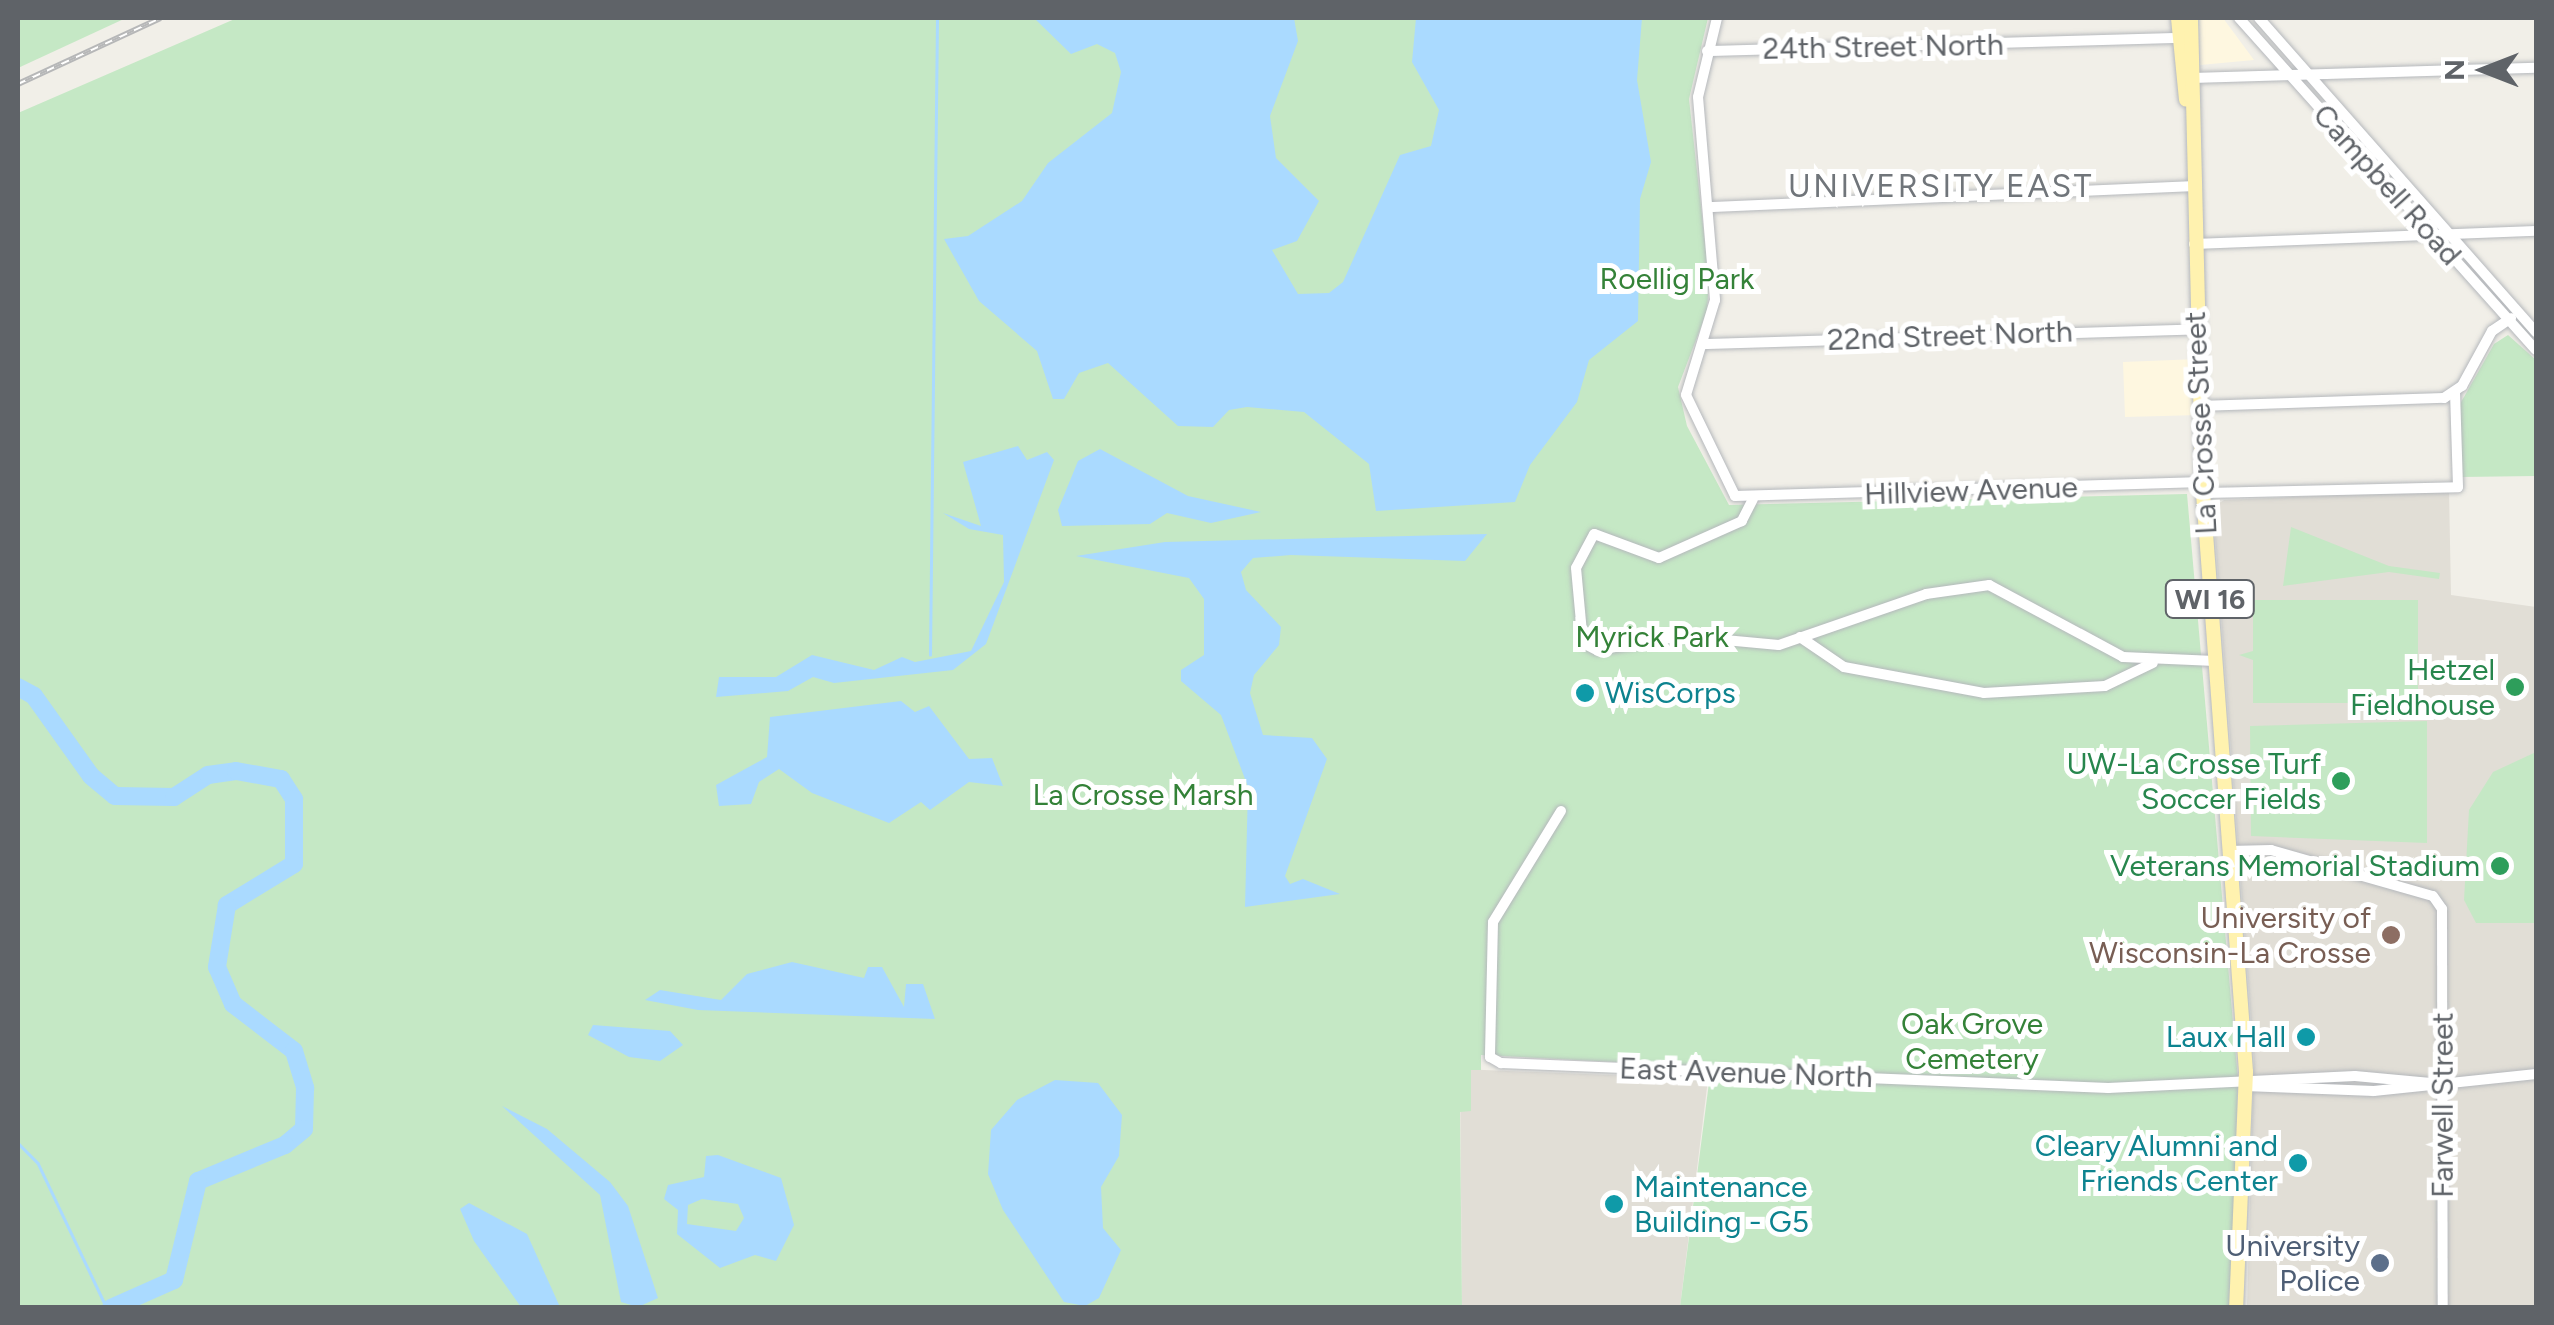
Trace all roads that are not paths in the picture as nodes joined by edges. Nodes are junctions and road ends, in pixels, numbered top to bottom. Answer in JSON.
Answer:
{"nodes":[{"id":1,"x":1716,"y":18,"type":"edge"},
{"id":2,"x":2178,"y":18,"type":"edge"},
{"id":3,"x":2191,"y":18,"type":"edge"},
{"id":4,"x":2240,"y":18,"type":"edge"},
{"id":5,"x":2259,"y":18,"type":"edge"},
{"id":6,"x":2178,"y":38,"type":"junction"},
{"id":7,"x":1707,"y":51,"type":"junction"},
{"id":8,"x":2536,"y":68,"type":"edge"},
{"id":9,"x":2288,"y":74,"type":"junction"},
{"id":10,"x":2312,"y":74,"type":"junction"},
{"id":11,"x":2192,"y":78,"type":"junction"},
{"id":12,"x":2189,"y":111,"type":"junction"},
{"id":13,"x":2191,"y":186,"type":"junction"},
{"id":14,"x":1712,"y":207,"type":"junction"},
{"id":15,"x":2536,"y":231,"type":"edge"},
{"id":16,"x":2447,"y":235,"type":"junction"},
{"id":17,"x":2429,"y":236,"type":"junction"},
{"id":18,"x":2194,"y":244,"type":"junction"},
{"id":19,"x":2522,"y":316,"type":"junction"},
{"id":20,"x":2510,"y":318,"type":"junction"},
{"id":21,"x":2197,"y":329,"type":"junction"},
{"id":22,"x":2536,"y":332,"type":"edge"},
{"id":23,"x":1704,"y":344,"type":"junction"},
{"id":24,"x":2536,"y":350,"type":"edge"},
{"id":25,"x":2455,"y":393,"type":"junction"},
{"id":26,"x":2199,"y":406,"type":"junction"},
{"id":27,"x":2203,"y":488,"type":"junction"},
{"id":28,"x":1753,"y":498,"type":"junction"},
{"id":29,"x":1800,"y":637,"type":"junction"},
{"id":30,"x":2215,"y":660,"type":"junction"},
{"id":31,"x":2153,"y":663,"type":"junction"},
{"id":32,"x":1560,"y":811,"type":"dead end"},
{"id":33,"x":2229,"y":851,"type":"junction"},
{"id":34,"x":2536,"y":1074,"type":"edge"},
{"id":35,"x":2442,"y":1084,"type":"junction"},
{"id":36,"x":2244,"y":1086,"type":"junction"},
{"id":37,"x":2236,"y":1308,"type":"edge"},
{"id":38,"x":2442,"y":1308,"type":"edge"}],
"edges":[{"from":1,"to":7,"type":"street"},
{"from":2,"to":6,"type":"main road"},
{"from":3,"to":11,"type":"main road","name":"La Crosse Street","number":"WI 16"},
{"from":4,"to":9,"type":"street","name":"Campbell Road"},
{"from":5,"to":10,"type":"street","name":"Campbell Road"},
{"from":6,"to":7,"type":"street","name":"24th Street North"},
{"from":6,"to":12,"type":"main road"},
{"from":7,"to":14,"type":"street"},
{"from":8,"to":10,"type":"street"},
{"from":9,"to":10,"type":"street"},
{"from":9,"to":11,"type":"street"},
{"from":9,"to":17,"type":"street","name":"Campbell Road"},
{"from":10,"to":16,"type":"street","name":"Campbell Road"},
{"from":11,"to":12,"type":"main road","name":"La Crosse Street","number":"WI 16"},
{"from":12,"to":13,"type":"main road","name":"La Crosse Street","number":"WI 16"},
{"from":13,"to":14,"type":"street"},
{"from":13,"to":18,"type":"main road","name":"La Crosse Street","number":"WI 16"},
{"from":14,"to":23,"type":"street"},
{"from":15,"to":16,"type":"street"},
{"from":16,"to":17,"type":"street"},
{"from":16,"to":19,"type":"street","name":"Campbell Road"},
{"from":17,"to":18,"type":"street"},
{"from":17,"to":20,"type":"street","name":"Campbell Road"},
{"from":18,"to":21,"type":"main road","name":"La Crosse Street","number":"WI 16"},
{"from":19,"to":20,"type":"street"},
{"from":19,"to":22,"type":"street","name":"Campbell Road"},
{"from":20,"to":24,"type":"street","name":"Campbell Road"},
{"from":20,"to":25,"type":"street"},
{"from":21,"to":23,"type":"street","name":"22nd Street North"},
{"from":21,"to":26,"type":"main road","name":"La Crosse Street","number":"WI 16"},
{"from":23,"to":28,"type":"street","name":"Hillview Avenue"},
{"from":25,"to":26,"type":"street"},
{"from":25,"to":27,"type":"street","name":"Hillview Avenue"},
{"from":26,"to":27,"type":"main road","name":"La Crosse Street","number":"WI 16"},
{"from":27,"to":28,"type":"street","name":"Hillview Avenue"},
{"from":27,"to":30,"type":"main road","name":"La Crosse Street","number":"WI 16"},
{"from":28,"to":29,"type":"street"},
{"from":29,"to":31,"type":"street"},
{"from":29,"to":31,"type":"street"},
{"from":30,"to":31,"type":"street"},
{"from":30,"to":33,"type":"main road","name":"La Crosse Street","number":"WI 16"},
{"from":32,"to":36,"type":"street","name":"East Avenue North"},
{"from":33,"to":35,"type":"street","name":"Farwell Street"},
{"from":33,"to":36,"type":"main road","name":"La Crosse Street","number":"WI 16"},
{"from":34,"to":35,"type":"street","name":"East Avenue North"},
{"from":35,"to":36,"type":"street","name":"East Avenue North"},
{"from":35,"to":38,"type":"street","name":"Farwell Street"},
{"from":36,"to":37,"type":"main road","name":"La Crosse Street","number":"WI 16"}]}
